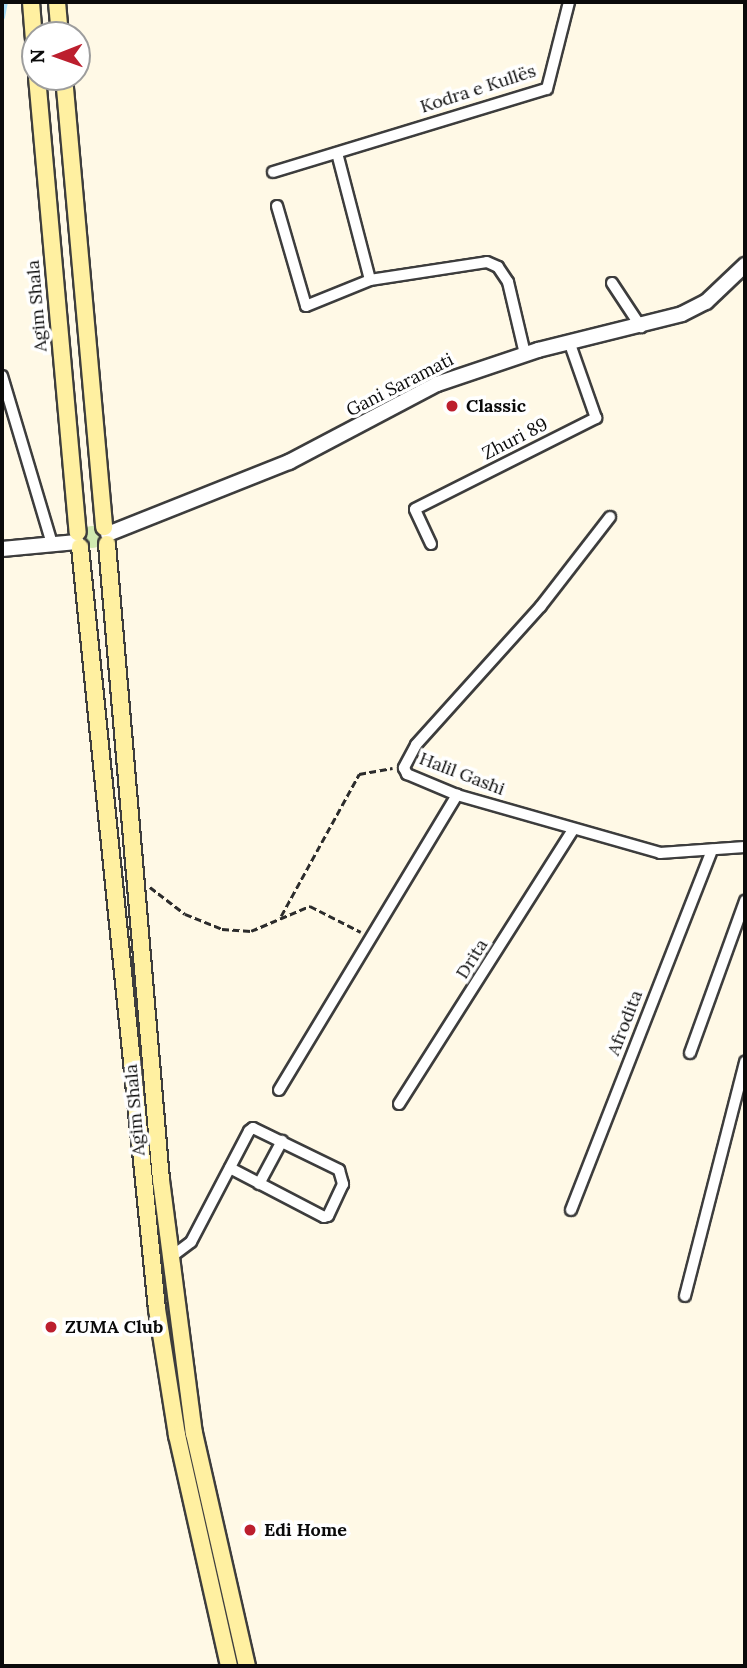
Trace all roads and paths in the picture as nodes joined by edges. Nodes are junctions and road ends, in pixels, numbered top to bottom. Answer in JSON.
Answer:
{"nodes":[{"id":1,"x":31,"y":2,"type":"edge"},
{"id":2,"x":57,"y":2,"type":"edge"},
{"id":3,"x":569,"y":2,"type":"edge"},
{"id":4,"x":32,"y":21,"type":"edge"},
{"id":5,"x":59,"y":21,"type":"edge"},
{"id":6,"x":38,"y":91,"type":"edge"},
{"id":7,"x":65,"y":91,"type":"edge"},
{"id":8,"x":337,"y":153,"type":"junction"},
{"id":9,"x":273,"y":172,"type":"dead end"},
{"id":10,"x":277,"y":206,"type":"dead end"},
{"id":11,"x":745,"y":265,"type":"edge"},
{"id":12,"x":370,"y":280,"type":"junction"},
{"id":13,"x":612,"y":283,"type":"dead end"},
{"id":14,"x":641,"y":327,"type":"junction"},
{"id":15,"x":570,"y":344,"type":"junction"},
{"id":16,"x":525,"y":354,"type":"junction"},
{"id":17,"x":2,"y":376,"type":"edge"},
{"id":18,"x":610,"y":517,"type":"dead end"},
{"id":19,"x":107,"y":535,"type":"junction"},
{"id":20,"x":78,"y":540,"type":"junction"},
{"id":21,"x":52,"y":544,"type":"junction"},
{"id":22,"x":431,"y":544,"type":"dead end"},
{"id":23,"x":2,"y":549,"type":"edge"},
{"id":24,"x":404,"y":768,"type":"junction"},
{"id":25,"x":457,"y":795,"type":"junction"},
{"id":26,"x":572,"y":831,"type":"junction"},
{"id":27,"x":745,"y":847,"type":"edge"},
{"id":28,"x":712,"y":850,"type":"junction"},
{"id":29,"x":133,"y":884,"type":"junction"},
{"id":30,"x":745,"y":901,"type":"edge"},
{"id":31,"x":279,"y":919,"type":"junction"},
{"id":32,"x":374,"y":938,"type":"junction"},
{"id":33,"x":690,"y":1053,"type":"dead end"},
{"id":34,"x":745,"y":1062,"type":"edge"},
{"id":35,"x":279,"y":1090,"type":"dead end"},
{"id":36,"x":398,"y":1104,"type":"dead end"},
{"id":37,"x":282,"y":1141,"type":"junction"},
{"id":38,"x":230,"y":1168,"type":"junction"},
{"id":39,"x":259,"y":1184,"type":"junction"},
{"id":40,"x":571,"y":1210,"type":"dead end"},
{"id":41,"x":171,"y":1257,"type":"junction"},
{"id":42,"x":685,"y":1296,"type":"dead end"},
{"id":43,"x":229,"y":1666,"type":"edge"},
{"id":44,"x":247,"y":1666,"type":"edge"}],
"edges":[{"from":1,"to":4,"type":"main road"},
{"from":2,"to":5,"type":"main road"},
{"from":3,"to":8,"type":"street","name":"Kodra e Kullës"},
{"from":6,"to":20,"type":"main road","name":"Agim Shala"},
{"from":7,"to":19,"type":"main road","name":"Agim Shala"},
{"from":8,"to":9,"type":"street","name":"Kodra e Kullës"},
{"from":8,"to":12,"type":"street"},
{"from":10,"to":12,"type":"street"},
{"from":11,"to":14,"type":"street","name":"Gani Saramati"},
{"from":12,"to":16,"type":"street"},
{"from":13,"to":14,"type":"street"},
{"from":14,"to":15,"type":"street","name":"Gani Saramati"},
{"from":15,"to":16,"type":"street","name":"Gani Saramati"},
{"from":15,"to":22,"type":"street","name":"Zhuri 89"},
{"from":16,"to":19,"type":"street","name":"Gani Saramati"},
{"from":17,"to":21,"type":"street"},
{"from":18,"to":24,"type":"street","name":"Halil Gashi"},
{"from":19,"to":20,"type":"main road"},
{"from":19,"to":20,"type":"main road"},
{"from":19,"to":29,"type":"main road","name":"Agim Shala"},
{"from":20,"to":21,"type":"street"},
{"from":20,"to":43,"type":"main road","name":"Agim Shala"},
{"from":21,"to":23,"type":"street"},
{"from":24,"to":25,"type":"street","name":"Halil Gashi"},
{"from":24,"to":31,"type":"path"},
{"from":25,"to":26,"type":"street","name":"Halil Gashi"},
{"from":25,"to":32,"type":"street"},
{"from":26,"to":28,"type":"street","name":"Halil Gashi"},
{"from":26,"to":36,"type":"street","name":"Drita"},
{"from":27,"to":28,"type":"street","name":"Halil Gashi"},
{"from":28,"to":40,"type":"street","name":"Afrodita"},
{"from":29,"to":31,"type":"path"},
{"from":29,"to":41,"type":"main road","name":"Agim Shala"},
{"from":30,"to":33,"type":"street"},
{"from":31,"to":32,"type":"path"},
{"from":32,"to":35,"type":"street"},
{"from":34,"to":42,"type":"street"},
{"from":37,"to":38,"type":"street"},
{"from":37,"to":39,"type":"street"},
{"from":37,"to":39,"type":"street"},
{"from":38,"to":39,"type":"street"},
{"from":38,"to":41,"type":"street"},
{"from":41,"to":44,"type":"main road","name":"Agim Shala"}]}
